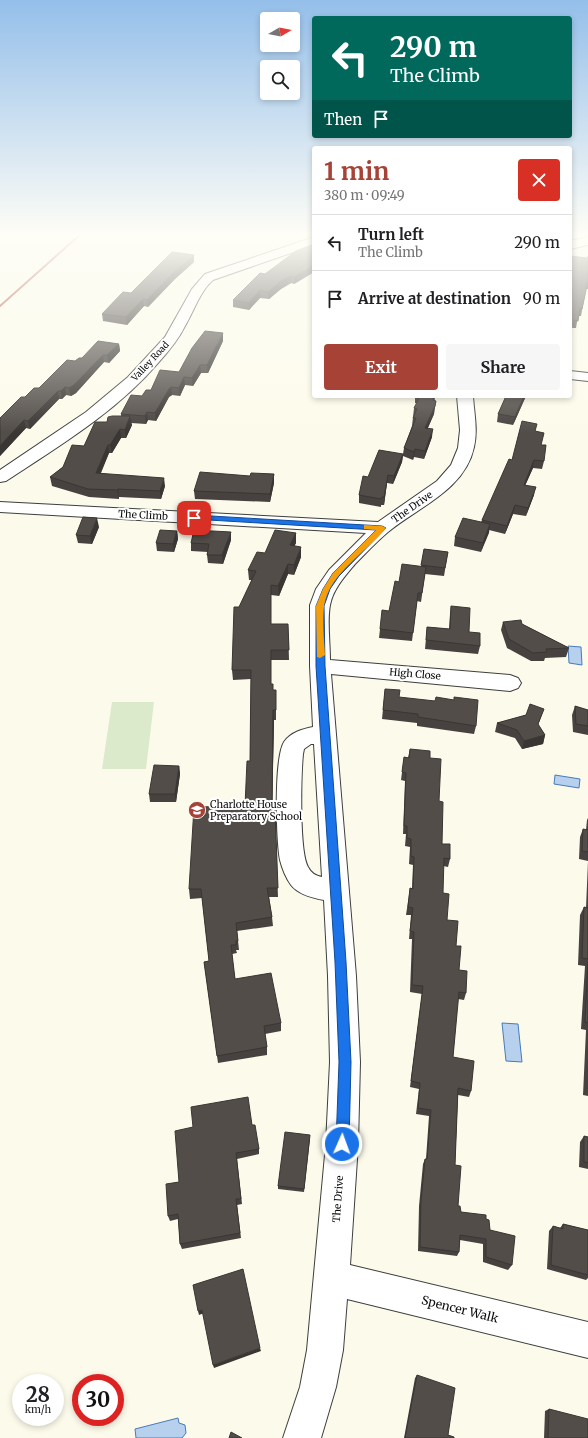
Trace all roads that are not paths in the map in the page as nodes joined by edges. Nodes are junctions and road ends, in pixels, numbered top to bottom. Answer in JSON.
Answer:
{"nodes":[{"id":1,"x":194,"y":299,"type":"edge"},
{"id":2,"x":572,"y":375,"type":"edge"},
{"id":3,"x":588,"y":377,"type":"edge"},
{"id":4,"x":465,"y":398,"type":"edge"},
{"id":5,"x":0,"y":477,"type":"edge"},
{"id":6,"x":0,"y":507,"type":"edge"},
{"id":7,"x":382,"y":528,"type":"junction"},
{"id":8,"x":320,"y":666,"type":"junction"},
{"id":9,"x":510,"y":683,"type":"dead end"},
{"id":10,"x":326,"y":734,"type":"junction"},
{"id":11,"x":336,"y":889,"type":"junction"},
{"id":12,"x":332,"y":1278,"type":"junction"},
{"id":13,"x":588,"y":1340,"type":"edge"},
{"id":14,"x":302,"y":1438,"type":"edge"}],
"edges":[{"from":1,"to":5,"type":"street","name":"Valley Road"},
{"from":2,"to":3,"type":"street"},
{"from":4,"to":7,"type":"street","name":"The Drive"},
{"from":6,"to":7,"type":"street","name":"The Climb"},
{"from":7,"to":8,"type":"street","name":"The Drive"},
{"from":8,"to":9,"type":"street","name":"High Close"},
{"from":8,"to":10,"type":"street","name":"The Drive"},
{"from":10,"to":11,"type":"street","name":"The Drive"},
{"from":10,"to":11,"type":"street"},
{"from":11,"to":12,"type":"street","name":"The Drive"},
{"from":12,"to":13,"type":"street","name":"Spencer Walk"},
{"from":12,"to":14,"type":"street","name":"The Drive"}]}
